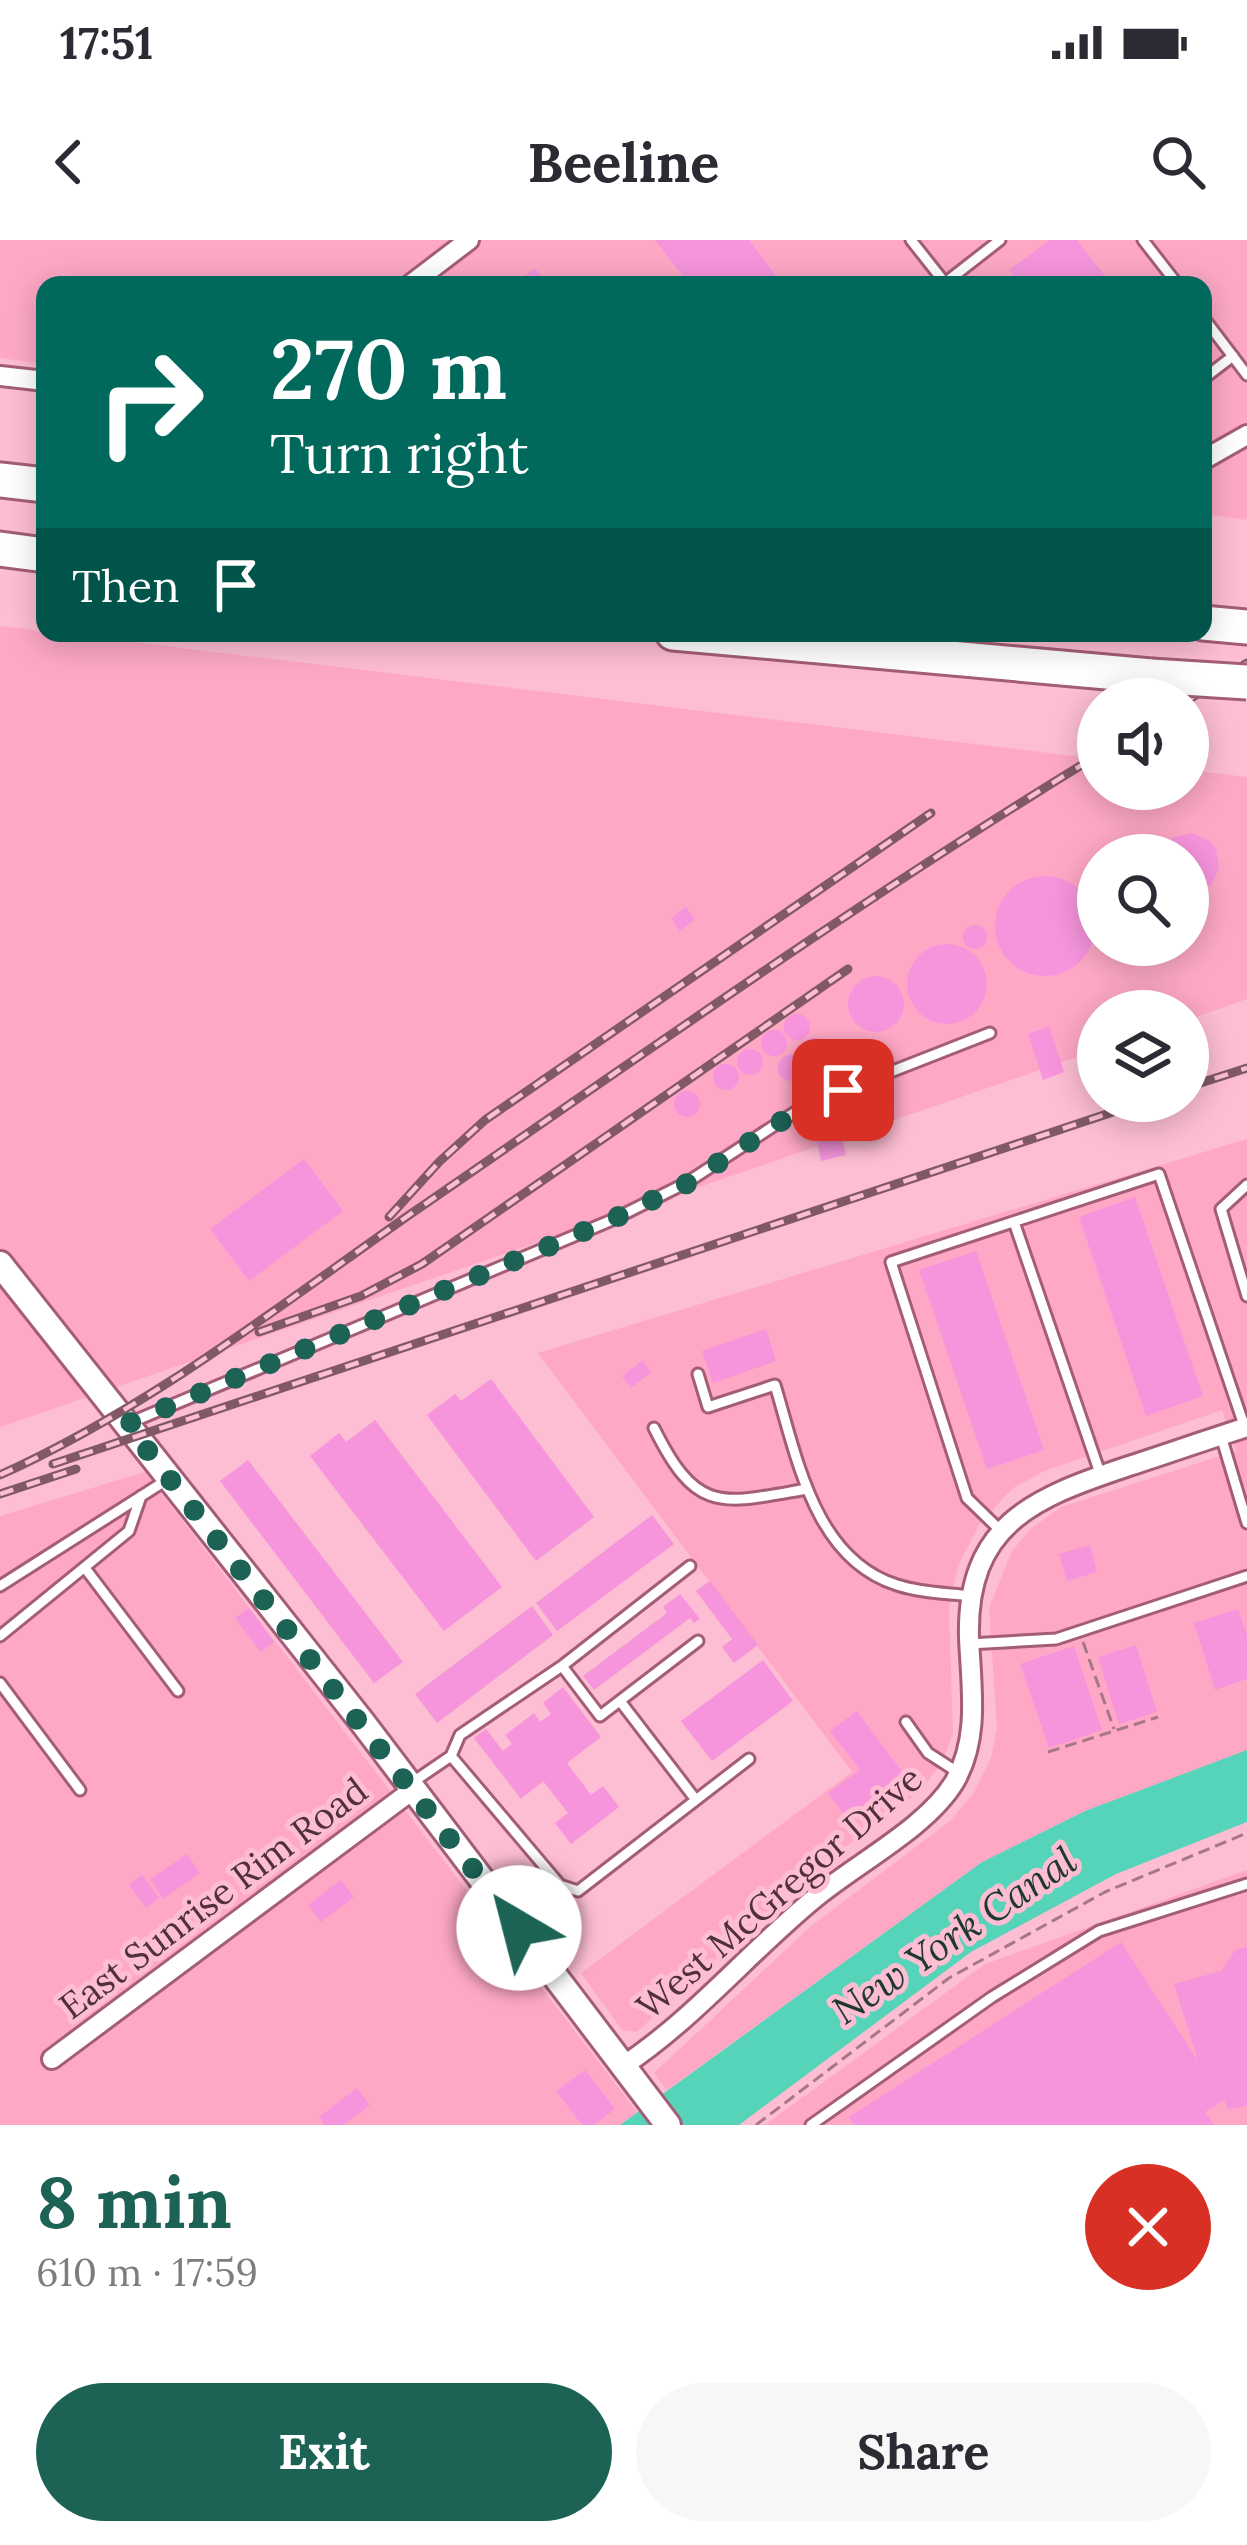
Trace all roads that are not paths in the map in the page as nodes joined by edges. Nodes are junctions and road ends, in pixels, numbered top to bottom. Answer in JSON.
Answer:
{"nodes":[{"id":1,"x":469,"y":240,"type":"edge"},
{"id":2,"x":911,"y":240,"type":"edge"},
{"id":3,"x":1000,"y":240,"type":"edge"},
{"id":4,"x":1143,"y":240,"type":"edge"},
{"id":5,"x":429,"y":276,"type":"edge"},
{"id":6,"x":940,"y":276,"type":"edge"},
{"id":7,"x":956,"y":276,"type":"edge"},
{"id":8,"x":1171,"y":276,"type":"edge"},
{"id":9,"x":1212,"y":329,"type":"edge"},
{"id":10,"x":1233,"y":356,"type":"junction"},
{"id":11,"x":1212,"y":372,"type":"edge"},
{"id":12,"x":1247,"y":375,"type":"edge"},
{"id":13,"x":0,"y":376,"type":"edge"},
{"id":14,"x":36,"y":380,"type":"edge"},
{"id":15,"x":1247,"y":435,"type":"edge"},
{"id":16,"x":1212,"y":455,"type":"edge"},
{"id":17,"x":0,"y":480,"type":"edge"},
{"id":18,"x":36,"y":484,"type":"edge"},
{"id":19,"x":0,"y":549,"type":"edge"},
{"id":20,"x":36,"y":554,"type":"edge"},
{"id":21,"x":773,"y":642,"type":"edge"},
{"id":22,"x":1247,"y":682,"type":"edge"},
{"id":23,"x":991,"y":1034,"type":"dead end"},
{"id":24,"x":1247,"y":1185,"type":"edge"},
{"id":25,"x":1014,"y":1222,"type":"junction"},
{"id":26,"x":0,"y":1264,"type":"edge"},
{"id":27,"x":1247,"y":1296,"type":"edge"},
{"id":28,"x":698,"y":1374,"type":"dead end"},
{"id":29,"x":127,"y":1424,"type":"junction"},
{"id":30,"x":654,"y":1427,"type":"dead end"},
{"id":31,"x":1246,"y":1427,"type":"edge"},
{"id":32,"x":1221,"y":1436,"type":"junction"},
{"id":33,"x":1101,"y":1475,"type":"junction"},
{"id":34,"x":170,"y":1478,"type":"junction"},
{"id":35,"x":807,"y":1489,"type":"junction"},
{"id":36,"x":141,"y":1496,"type":"junction"},
{"id":37,"x":1247,"y":1522,"type":"edge"},
{"id":38,"x":1002,"y":1532,"type":"junction"},
{"id":39,"x":690,"y":1566,"type":"dead end"},
{"id":40,"x":85,"y":1568,"type":"junction"},
{"id":41,"x":1247,"y":1576,"type":"edge"},
{"id":42,"x":0,"y":1586,"type":"edge"},
{"id":43,"x":971,"y":1596,"type":"junction"},
{"id":44,"x":0,"y":1636,"type":"edge"},
{"id":45,"x":698,"y":1641,"type":"dead end"},
{"id":46,"x":970,"y":1645,"type":"junction"},
{"id":47,"x":562,"y":1666,"type":"junction"},
{"id":48,"x":0,"y":1683,"type":"edge"},
{"id":49,"x":178,"y":1691,"type":"dead end"},
{"id":50,"x":620,"y":1701,"type":"junction"},
{"id":51,"x":905,"y":1721,"type":"dead end"},
{"id":52,"x":451,"y":1756,"type":"junction"},
{"id":53,"x":749,"y":1760,"type":"dead end"},
{"id":54,"x":959,"y":1773,"type":"junction"},
{"id":55,"x":412,"y":1786,"type":"junction"},
{"id":56,"x":80,"y":1790,"type":"dead end"},
{"id":57,"x":696,"y":1800,"type":"junction"},
{"id":58,"x":1247,"y":1884,"type":"edge"},
{"id":59,"x":52,"y":2059,"type":"dead end"},
{"id":60,"x":623,"y":2066,"type":"junction"},
{"id":61,"x":668,"y":2125,"type":"edge"},
{"id":62,"x":811,"y":2125,"type":"edge"}],
"edges":[{"from":1,"to":5,"type":"street"},
{"from":2,"to":6,"type":"lane"},
{"from":3,"to":7,"type":"lane"},
{"from":4,"to":8,"type":"lane"},
{"from":9,"to":10,"type":"lane"},
{"from":10,"to":11,"type":"lane"},
{"from":10,"to":12,"type":"lane"},
{"from":13,"to":14,"type":"street"},
{"from":15,"to":16,"type":"street"},
{"from":17,"to":18,"type":"highway"},
{"from":19,"to":20,"type":"highway"},
{"from":21,"to":22,"type":"highway","bridge":true},
{"from":23,"to":29,"type":"lane"},
{"from":24,"to":27,"type":"lane"},
{"from":25,"to":31,"type":"lane"},
{"from":25,"to":33,"type":"lane"},
{"from":25,"to":38,"type":"lane"},
{"from":26,"to":29,"type":"street"},
{"from":28,"to":35,"type":"lane"},
{"from":29,"to":34,"type":"street"},
{"from":30,"to":35,"type":"lane"},
{"from":31,"to":32,"type":"street","name":"West McGregor Drive"},
{"from":32,"to":33,"type":"street","name":"West McGregor Drive"},
{"from":32,"to":37,"type":"lane"},
{"from":33,"to":38,"type":"street","name":"West McGregor Drive"},
{"from":34,"to":36,"type":"lane"},
{"from":34,"to":55,"type":"street"},
{"from":35,"to":43,"type":"lane"},
{"from":36,"to":40,"type":"lane"},
{"from":36,"to":42,"type":"lane"},
{"from":38,"to":43,"type":"street","name":"West McGregor Drive"},
{"from":39,"to":47,"type":"lane"},
{"from":40,"to":44,"type":"lane"},
{"from":40,"to":49,"type":"lane"},
{"from":41,"to":46,"type":"lane"},
{"from":43,"to":46,"type":"street","name":"West McGregor Drive"},
{"from":45,"to":50,"type":"lane"},
{"from":46,"to":54,"type":"street","name":"West McGregor Drive"},
{"from":47,"to":50,"type":"lane"},
{"from":47,"to":52,"type":"lane"},
{"from":48,"to":56,"type":"lane"},
{"from":50,"to":57,"type":"lane"},
{"from":51,"to":54,"type":"lane"},
{"from":52,"to":55,"type":"lane"},
{"from":52,"to":57,"type":"lane"},
{"from":53,"to":57,"type":"lane"},
{"from":54,"to":60,"type":"street","name":"West McGregor Drive"},
{"from":55,"to":59,"type":"street","name":"East Sunrise Rim Road"},
{"from":55,"to":60,"type":"street"},
{"from":58,"to":62,"type":"lane"},
{"from":60,"to":61,"type":"street"}]}
